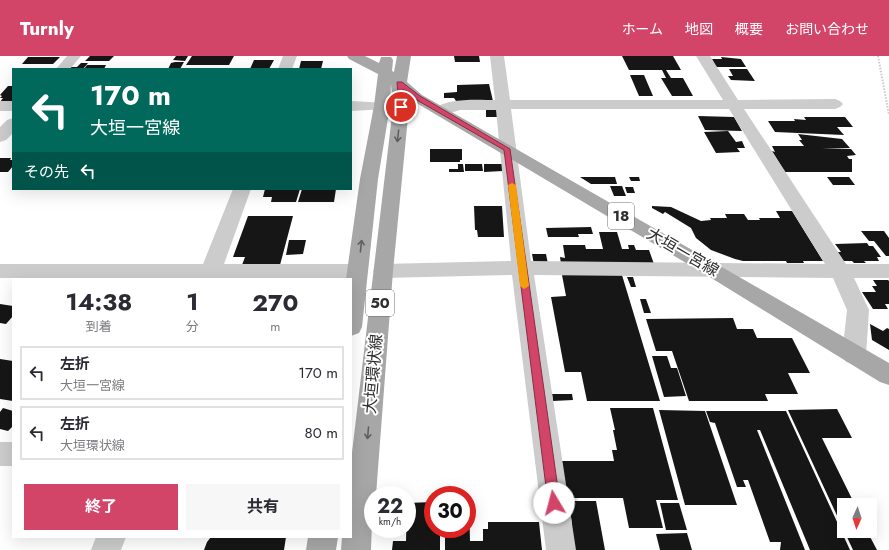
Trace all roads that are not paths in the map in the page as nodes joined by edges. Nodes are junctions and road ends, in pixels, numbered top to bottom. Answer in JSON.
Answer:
{"nodes":[{"id":1,"x":74,"y":56,"type":"edge"},
{"id":2,"x":290,"y":56,"type":"edge"},
{"id":3,"x":354,"y":56,"type":"edge"},
{"id":4,"x":404,"y":56,"type":"edge"},
{"id":5,"x":497,"y":56,"type":"edge"},
{"id":6,"x":703,"y":56,"type":"edge"},
{"id":7,"x":63,"y":68,"type":"edge"},
{"id":8,"x":286,"y":68,"type":"edge"},
{"id":9,"x":390,"y":70,"type":"edge"},
{"id":10,"x":503,"y":104,"type":"junction"},
{"id":11,"x":735,"y":104,"type":"junction"},
{"id":12,"x":835,"y":104,"type":"dead end"},
{"id":13,"x":0,"y":106,"type":"edge"},
{"id":14,"x":12,"y":106,"type":"edge"},
{"id":15,"x":352,"y":106,"type":"edge"},
{"id":16,"x":382,"y":106,"type":"junction"},
{"id":17,"x":441,"y":111,"type":"junction"},
{"id":18,"x":12,"y":124,"type":"edge"},
{"id":19,"x":0,"y":137,"type":"edge"},
{"id":20,"x":507,"y":149,"type":"junction"},
{"id":21,"x":242,"y":190,"type":"edge"},
{"id":22,"x":522,"y":268,"type":"junction"},
{"id":23,"x":383,"y":270,"type":"junction"},
{"id":24,"x":889,"y":270,"type":"edge"},
{"id":25,"x":358,"y":271,"type":"junction"},
{"id":26,"x":715,"y":271,"type":"junction"},
{"id":27,"x":840,"y":271,"type":"junction"},
{"id":28,"x":0,"y":272,"type":"edge"},
{"id":29,"x":210,"y":275,"type":"edge"},
{"id":30,"x":352,"y":318,"type":"edge"},
{"id":31,"x":854,"y":355,"type":"junction"},
{"id":32,"x":889,"y":375,"type":"edge"},
{"id":33,"x":0,"y":454,"type":"edge"},
{"id":34,"x":12,"y":454,"type":"edge"},
{"id":35,"x":111,"y":538,"type":"edge"},
{"id":36,"x":323,"y":538,"type":"edge"},
{"id":37,"x":106,"y":550,"type":"edge"},
{"id":38,"x":321,"y":550,"type":"edge"},
{"id":39,"x":356,"y":550,"type":"edge"},
{"id":40,"x":561,"y":550,"type":"edge"}],
"edges":[{"from":1,"to":7,"type":"street"},
{"from":2,"to":8,"type":"street"},
{"from":3,"to":9,"type":"main road","name":"大垣一宮線","number":"18"},
{"from":4,"to":9,"type":"main road","name":"大垣環状線","number":"50"},
{"from":5,"to":10,"type":"street"},
{"from":6,"to":11,"type":"street"},
{"from":9,"to":16,"type":"main road","name":"大垣環状線","number":"50"},
{"from":9,"to":17,"type":"main road","name":"大垣一宮線","number":"18"},
{"from":9,"to":23,"type":"main road","name":"大垣環状線","number":"50","one_way":true},
{"from":10,"to":11,"type":"street"},
{"from":10,"to":17,"type":"street"},
{"from":10,"to":20,"type":"street"},
{"from":11,"to":12,"type":"street"},
{"from":11,"to":27,"type":"street"},
{"from":13,"to":14,"type":"street"},
{"from":15,"to":16,"type":"street"},
{"from":25,"to":16,"type":"main road","name":"大垣環状線","number":"50","one_way":true},
{"from":17,"to":20,"type":"main road","name":"大垣一宮線","number":"18"},
{"from":18,"to":19,"type":"street"},
{"from":20,"to":22,"type":"street"},
{"from":20,"to":26,"type":"main road","name":"大垣一宮線","number":"18"},
{"from":21,"to":29,"type":"street"},
{"from":22,"to":23,"type":"street"},
{"from":22,"to":26,"type":"street"},
{"from":22,"to":40,"type":"street"},
{"from":23,"to":39,"type":"main road","name":"大垣環状線","number":"50","one_way":true},
{"from":24,"to":27,"type":"street"},
{"from":25,"to":29,"type":"street"},
{"from":25,"to":30,"type":"main road","name":"大垣環状線","number":"50"},
{"from":26,"to":27,"type":"street"},
{"from":26,"to":31,"type":"main road","name":"大垣一宮線","number":"18"},
{"from":27,"to":31,"type":"street"},
{"from":28,"to":29,"type":"street"},
{"from":31,"to":32,"type":"main road","name":"大垣一宮線","number":"18"},
{"from":33,"to":34,"type":"street"},
{"from":35,"to":37,"type":"street"},
{"from":36,"to":38,"type":"main road"}]}
